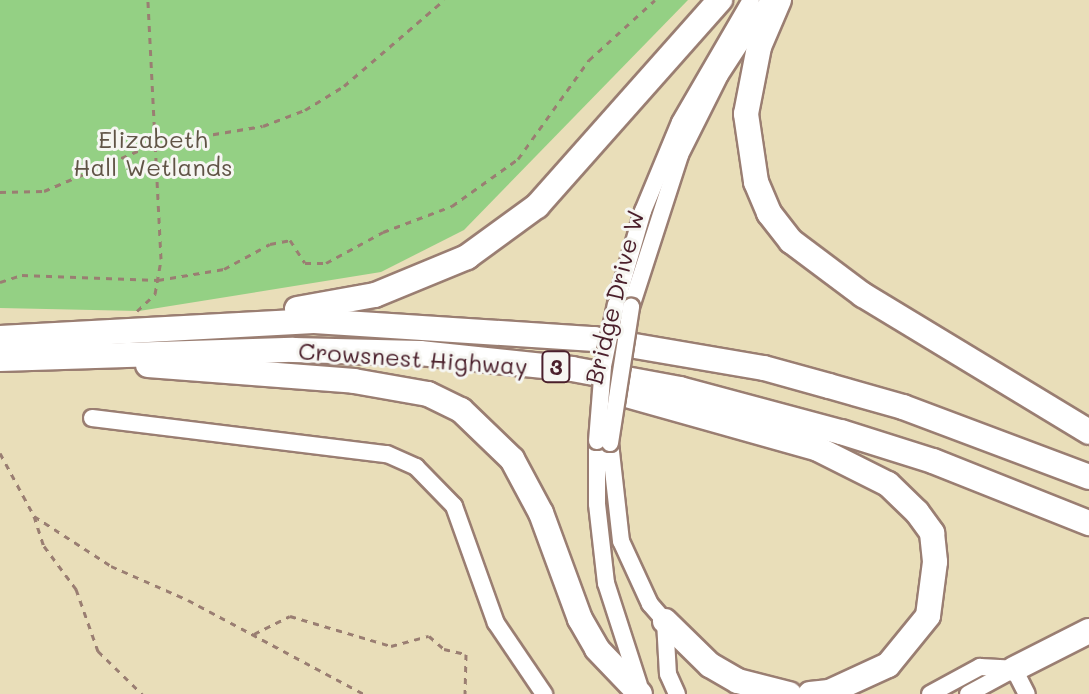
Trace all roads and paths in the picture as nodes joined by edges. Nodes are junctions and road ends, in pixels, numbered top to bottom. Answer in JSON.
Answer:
{"nodes":[{"id":1,"x":148,"y":0,"type":"edge"},
{"id":2,"x":444,"y":0,"type":"edge"},
{"id":3,"x":655,"y":0,"type":"edge"},
{"id":4,"x":720,"y":0,"type":"edge"},
{"id":5,"x":751,"y":0,"type":"edge"},
{"id":6,"x":769,"y":0,"type":"edge"},
{"id":7,"x":779,"y":0,"type":"edge"},
{"id":8,"x":154,"y":144,"type":"junction"},
{"id":9,"x":0,"y":192,"type":"edge"},
{"id":10,"x":158,"y":280,"type":"junction"},
{"id":11,"x":0,"y":282,"type":"edge"},
{"id":12,"x":623,"y":305,"type":"junction"},
{"id":13,"x":124,"y":315,"type":"dead end"},
{"id":14,"x":0,"y":338,"type":"edge"},
{"id":15,"x":369,"y":351,"type":"junction"},
{"id":16,"x":50,"y":358,"type":"junction"},
{"id":17,"x":0,"y":359,"type":"edge"},
{"id":18,"x":92,"y":418,"type":"dead end"},
{"id":19,"x":1089,"y":432,"type":"edge"},
{"id":20,"x":604,"y":442,"type":"junction"},
{"id":21,"x":0,"y":453,"type":"edge"},
{"id":22,"x":1089,"y":477,"type":"edge"},
{"id":23,"x":34,"y":516,"type":"junction"},
{"id":24,"x":1089,"y":523,"type":"edge"},
{"id":25,"x":665,"y":621,"type":"junction"},
{"id":26,"x":1089,"y":631,"type":"edge"},
{"id":27,"x":253,"y":634,"type":"junction"},
{"id":28,"x":1014,"y":669,"type":"junction"},
{"id":29,"x":142,"y":694,"type":"edge"},
{"id":30,"x":364,"y":694,"type":"edge"},
{"id":31,"x":465,"y":694,"type":"edge"},
{"id":32,"x":544,"y":694,"type":"edge"},
{"id":33,"x":642,"y":694,"type":"edge"},
{"id":34,"x":677,"y":694,"type":"edge"},
{"id":35,"x":789,"y":694,"type":"edge"},
{"id":36,"x":810,"y":694,"type":"edge"},
{"id":37,"x":930,"y":694,"type":"edge"},
{"id":38,"x":968,"y":694,"type":"edge"},
{"id":39,"x":1027,"y":694,"type":"edge"}],
"edges":[{"from":1,"to":8,"type":"path"},
{"from":2,"to":8,"type":"path"},
{"from":3,"to":10,"type":"path"},
{"from":4,"to":14,"type":"highway"},
{"from":5,"to":12,"type":"street","name":"Bridge Drive W"},
{"from":6,"to":12,"type":"street","name":"Bridge Drive W"},
{"from":7,"to":19,"type":"highway"},
{"from":8,"to":9,"type":"path"},
{"from":8,"to":10,"type":"path"},
{"from":10,"to":11,"type":"path"},
{"from":10,"to":13,"type":"path"},
{"from":12,"to":20,"type":"street","name":"Bridge Drive W","bridge":true},
{"from":14,"to":22,"type":"highway","name":"Crowsnest Highway","number":"3"},
{"from":15,"to":16,"type":"highway","name":"Crowsnest Highway","number":"3"},
{"from":15,"to":24,"type":"highway","name":"Crowsnest Highway","number":"3"},
{"from":15,"to":36,"type":"highway"},
{"from":16,"to":17,"type":"highway","name":"Crowsnest Highway","number":"3"},
{"from":16,"to":33,"type":"highway"},
{"from":18,"to":32,"type":"street"},
{"from":20,"to":25,"type":"street","name":"Bridge Drive W"},
{"from":20,"to":33,"type":"street","name":"Bridge Drive W"},
{"from":21,"to":23,"type":"path"},
{"from":23,"to":27,"type":"path"},
{"from":23,"to":29,"type":"path"},
{"from":25,"to":34,"type":"street"},
{"from":25,"to":35,"type":"highway"},
{"from":26,"to":28,"type":"highway"},
{"from":27,"to":30,"type":"path"},
{"from":27,"to":31,"type":"path"},
{"from":28,"to":37,"type":"street"},
{"from":28,"to":38,"type":"street"},
{"from":28,"to":39,"type":"street"}]}
